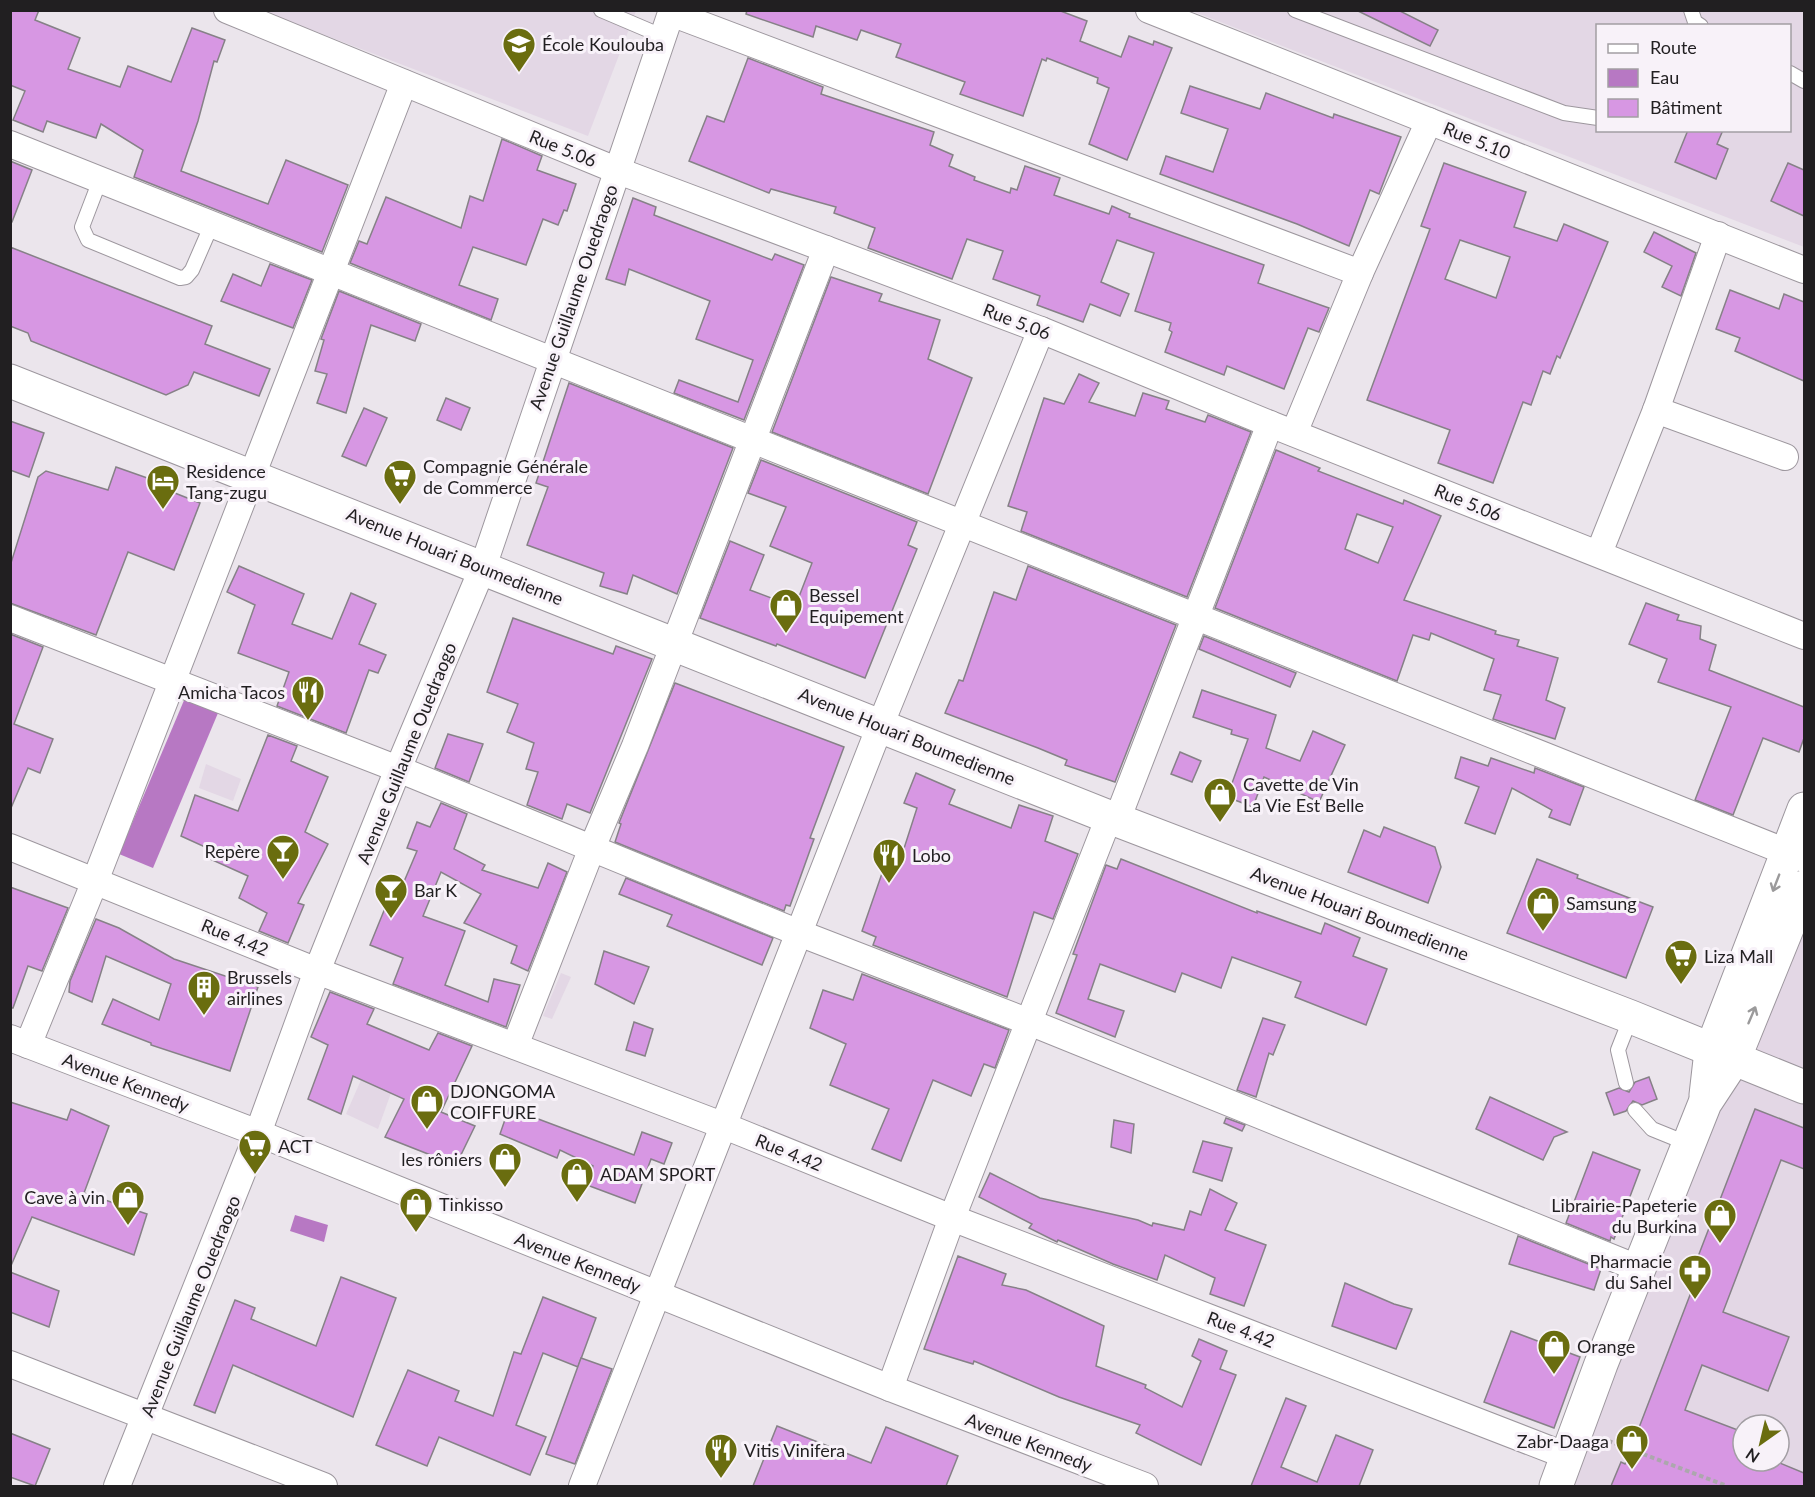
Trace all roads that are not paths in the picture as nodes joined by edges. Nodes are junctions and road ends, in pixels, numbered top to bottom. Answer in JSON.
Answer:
{"nodes":[{"id":1,"x":227,"y":10,"type":"edge"},
{"id":2,"x":601,"y":10,"type":"edge"},
{"id":3,"x":1149,"y":10,"type":"edge"},
{"id":4,"x":1295,"y":10,"type":"edge"},
{"id":5,"x":668,"y":20,"type":"edge"},
{"id":6,"x":404,"y":83,"type":"junction"},
{"id":7,"x":1596,"y":118,"type":"edge"},
{"id":8,"x":1430,"y":121,"type":"junction"},
{"id":9,"x":10,"y":144,"type":"edge"},
{"id":10,"x":616,"y":170,"type":"junction"},
{"id":11,"x":100,"y":180,"type":"junction"},
{"id":12,"x":212,"y":224,"type":"junction"},
{"id":13,"x":1718,"y":235,"type":"junction"},
{"id":14,"x":826,"y":249,"type":"junction"},
{"id":15,"x":1804,"y":270,"type":"edge"},
{"id":16,"x":331,"y":272,"type":"junction"},
{"id":17,"x":1360,"y":273,"type":"junction"},
{"id":18,"x":1041,"y":330,"type":"junction"},
{"id":19,"x":551,"y":361,"type":"junction"},
{"id":20,"x":10,"y":381,"type":"edge"},
{"id":21,"x":1656,"y":410,"type":"junction"},
{"id":22,"x":1282,"y":429,"type":"junction"},
{"id":23,"x":752,"y":441,"type":"junction"},
{"id":24,"x":1785,"y":457,"type":"dead end"},
{"id":25,"x":252,"y":476,"type":"junction"},
{"id":26,"x":963,"y":525,"type":"junction"},
{"id":27,"x":1599,"y":554,"type":"junction"},
{"id":28,"x":483,"y":567,"type":"junction"},
{"id":29,"x":1197,"y":616,"type":"junction"},
{"id":30,"x":10,"y":618,"type":"edge"},
{"id":31,"x":1804,"y":636,"type":"edge"},
{"id":32,"x":674,"y":644,"type":"junction"},
{"id":33,"x":173,"y":682,"type":"junction"},
{"id":34,"x":880,"y":726,"type":"junction"},
{"id":35,"x":398,"y":769,"type":"junction"},
{"id":36,"x":1804,"y":809,"type":"edge"},
{"id":37,"x":1113,"y":818,"type":"junction"},
{"id":38,"x":10,"y":847,"type":"edge"},
{"id":39,"x":592,"y":848,"type":"junction"},
{"id":40,"x":1796,"y":856,"type":"edge"},
{"id":41,"x":95,"y":881,"type":"junction"},
{"id":42,"x":1804,"y":887,"type":"edge"},
{"id":43,"x":799,"y":933,"type":"junction"},
{"id":44,"x":316,"y":971,"type":"junction"},
{"id":45,"x":1631,"y":1017,"type":"junction"},
{"id":46,"x":1029,"y":1022,"type":"junction"},
{"id":47,"x":19,"y":1041,"type":"edge"},
{"id":48,"x":515,"y":1046,"type":"junction"},
{"id":49,"x":1722,"y":1055,"type":"junction"},
{"id":50,"x":1626,"y":1083,"type":"dead end"},
{"id":51,"x":1804,"y":1087,"type":"edge"},
{"id":52,"x":1635,"y":1110,"type":"dead end"},
{"id":53,"x":722,"y":1125,"type":"junction"},
{"id":54,"x":258,"y":1133,"type":"junction"},
{"id":55,"x":1689,"y":1144,"type":"junction"},
{"id":56,"x":952,"y":1218,"type":"junction"},
{"id":57,"x":1640,"y":1269,"type":"junction"},
{"id":58,"x":657,"y":1294,"type":"junction"},
{"id":59,"x":10,"y":1364,"type":"edge"},
{"id":60,"x":890,"y":1388,"type":"junction"},
{"id":61,"x":145,"y":1417,"type":"junction"},
{"id":62,"x":1572,"y":1442,"type":"junction"},
{"id":63,"x":117,"y":1486,"type":"edge"},
{"id":64,"x":324,"y":1486,"type":"edge"},
{"id":65,"x":582,"y":1486,"type":"edge"},
{"id":66,"x":1145,"y":1486,"type":"edge"},
{"id":67,"x":1556,"y":1486,"type":"edge"}],
"edges":[{"from":1,"to":6,"type":"street","name":"Rue 5.06"},
{"from":2,"to":5,"type":"lane"},
{"from":3,"to":8,"type":"street","name":"Rue 5.10"},
{"from":4,"to":7,"type":"lane"},
{"from":5,"to":10,"type":"street","name":"Avenue Guillaume Ouedraogo"},
{"from":5,"to":17,"type":"street"},
{"from":6,"to":10,"type":"street","name":"Rue 5.06"},
{"from":6,"to":16,"type":"street"},
{"from":8,"to":13,"type":"street","name":"Rue 5.10"},
{"from":8,"to":17,"type":"street"},
{"from":9,"to":11,"type":"street"},
{"from":10,"to":14,"type":"street","name":"Rue 5.06"},
{"from":10,"to":19,"type":"street","name":"Avenue Guillaume Ouedraogo"},
{"from":11,"to":12,"type":"street"},
{"from":11,"to":12,"type":"lane"},
{"from":12,"to":16,"type":"street"},
{"from":13,"to":15,"type":"street","name":"Rue 5.10"},
{"from":13,"to":21,"type":"street"},
{"from":14,"to":18,"type":"street","name":"Rue 5.06"},
{"from":14,"to":23,"type":"street"},
{"from":16,"to":19,"type":"street"},
{"from":16,"to":25,"type":"street"},
{"from":17,"to":22,"type":"street"},
{"from":18,"to":22,"type":"street","name":"Rue 5.06"},
{"from":18,"to":26,"type":"street"},
{"from":19,"to":23,"type":"street"},
{"from":19,"to":28,"type":"street","name":"Avenue Guillaume Ouedraogo"},
{"from":20,"to":25,"type":"main road","name":"Avenue Houari Boumedienne"},
{"from":21,"to":24,"type":"street"},
{"from":21,"to":27,"type":"street"},
{"from":22,"to":27,"type":"street","name":"Rue 5.06"},
{"from":22,"to":29,"type":"street"},
{"from":23,"to":26,"type":"street"},
{"from":23,"to":32,"type":"street"},
{"from":25,"to":28,"type":"main road","name":"Avenue Houari Boumedienne"},
{"from":25,"to":33,"type":"street"},
{"from":26,"to":29,"type":"street"},
{"from":26,"to":34,"type":"street"},
{"from":27,"to":31,"type":"street","name":"Rue 5.06"},
{"from":28,"to":32,"type":"main road","name":"Avenue Houari Boumedienne"},
{"from":28,"to":35,"type":"street","name":"Avenue Guillaume Ouedraogo"},
{"from":29,"to":37,"type":"street"},
{"from":29,"to":40,"type":"street"},
{"from":30,"to":33,"type":"street"},
{"from":32,"to":34,"type":"main road","name":"Avenue Houari Boumedienne"},
{"from":32,"to":39,"type":"street"},
{"from":33,"to":35,"type":"street"},
{"from":33,"to":41,"type":"street"},
{"from":34,"to":37,"type":"main road","name":"Avenue Houari Boumedienne"},
{"from":34,"to":43,"type":"street"},
{"from":35,"to":39,"type":"street"},
{"from":35,"to":44,"type":"street","name":"Avenue Guillaume Ouedraogo"},
{"from":36,"to":40,"type":"main road"},
{"from":37,"to":45,"type":"main road","name":"Avenue Houari Boumedienne"},
{"from":37,"to":46,"type":"street"},
{"from":38,"to":41,"type":"street","name":"Rue 4.42"},
{"from":39,"to":43,"type":"street"},
{"from":39,"to":48,"type":"street"},
{"from":40,"to":49,"type":"main road","one_way":true},
{"from":41,"to":44,"type":"street","name":"Rue 4.42"},
{"from":41,"to":47,"type":"street"},
{"from":49,"to":42,"type":"main road","one_way":true},
{"from":43,"to":46,"type":"street"},
{"from":43,"to":53,"type":"street"},
{"from":44,"to":48,"type":"street","name":"Rue 4.42"},
{"from":44,"to":54,"type":"street","name":"Avenue Guillaume Ouedraogo"},
{"from":45,"to":49,"type":"main road","name":"Avenue Houari Boumedienne"},
{"from":45,"to":50,"type":"lane"},
{"from":46,"to":56,"type":"street"},
{"from":46,"to":57,"type":"street"},
{"from":47,"to":54,"type":"street","name":"Avenue Kennedy"},
{"from":48,"to":53,"type":"street","name":"Rue 4.42"},
{"from":49,"to":51,"type":"main road","name":"Avenue Houari Boumedienne"},
{"from":49,"to":55,"type":"main road"},
{"from":52,"to":55,"type":"lane"},
{"from":53,"to":56,"type":"street","name":"Rue 4.42"},
{"from":53,"to":58,"type":"street"},
{"from":54,"to":58,"type":"street","name":"Avenue Kennedy"},
{"from":54,"to":61,"type":"street","name":"Avenue Guillaume Ouedraogo"},
{"from":55,"to":57,"type":"main road"},
{"from":56,"to":60,"type":"street"},
{"from":56,"to":62,"type":"street","name":"Rue 4.42"},
{"from":57,"to":62,"type":"main road"},
{"from":58,"to":60,"type":"street","name":"Avenue Kennedy"},
{"from":58,"to":65,"type":"street"},
{"from":59,"to":61,"type":"street"},
{"from":60,"to":66,"type":"street","name":"Avenue Kennedy"},
{"from":61,"to":63,"type":"street","name":"Avenue Guillaume Ouedraogo"},
{"from":61,"to":64,"type":"street"},
{"from":62,"to":67,"type":"main road"}]}
